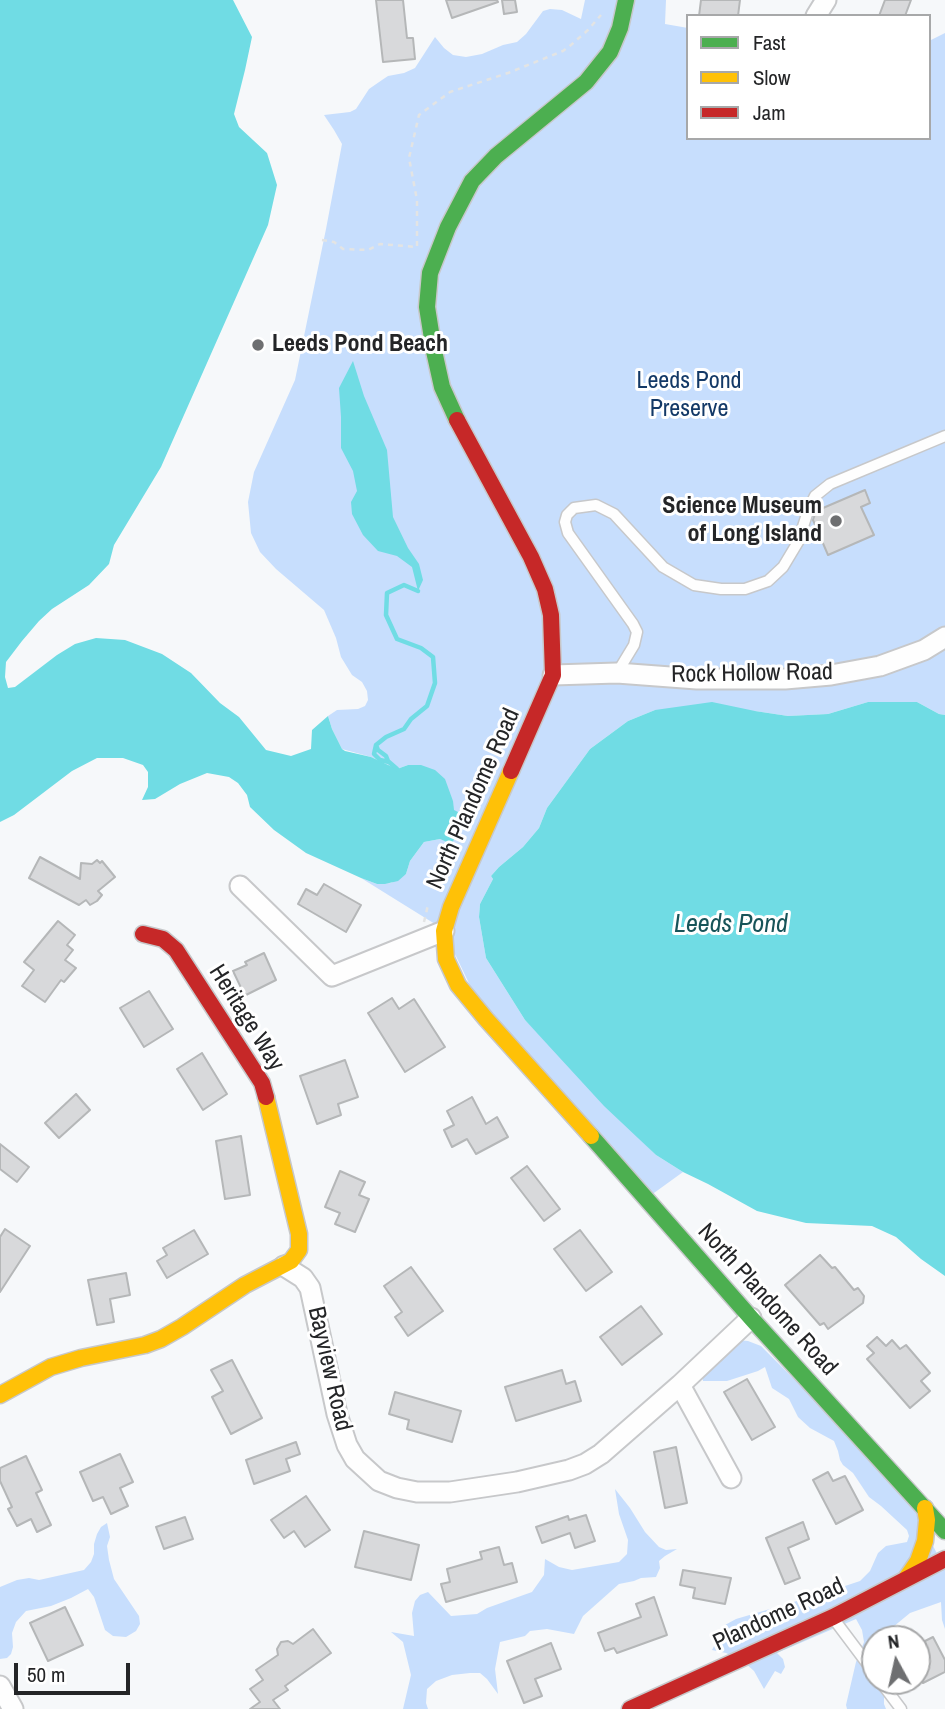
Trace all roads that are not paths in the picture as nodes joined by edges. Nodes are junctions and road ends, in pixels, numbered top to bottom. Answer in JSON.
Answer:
{"nodes":[{"id":1,"x":626,"y":0,"type":"edge"},
{"id":2,"x":945,"y":436,"type":"edge"},
{"id":3,"x":945,"y":638,"type":"edge"},
{"id":4,"x":617,"y":673,"type":"junction"},
{"id":5,"x":553,"y":675,"type":"junction"},
{"id":6,"x":240,"y":886,"type":"dead end"},
{"id":7,"x":444,"y":930,"type":"junction"},
{"id":8,"x":143,"y":934,"type":"dead end"},
{"id":9,"x":284,"y":1266,"type":"junction"},
{"id":10,"x":751,"y":1318,"type":"junction"},
{"id":11,"x":680,"y":1384,"type":"junction"},
{"id":12,"x":0,"y":1395,"type":"edge"},
{"id":13,"x":731,"y":1478,"type":"dead end"},
{"id":14,"x":925,"y":1508,"type":"junction"},
{"id":15,"x":945,"y":1531,"type":"edge"},
{"id":16,"x":945,"y":1559,"type":"edge"},
{"id":17,"x":907,"y":1577,"type":"junction"},
{"id":18,"x":833,"y":1617,"type":"junction"},
{"id":19,"x":861,"y":1655,"type":"edge"},
{"id":20,"x":630,"y":1709,"type":"edge"}],
"edges":[{"from":1,"to":5,"type":"main road","name":"North Plandome Road"},
{"from":2,"to":4,"type":"lane"},
{"from":3,"to":4,"type":"street","name":"Rock Hollow Road"},
{"from":4,"to":5,"type":"street","name":"Rock Hollow Road"},
{"from":5,"to":7,"type":"main road","name":"North Plandome Road"},
{"from":6,"to":7,"type":"street"},
{"from":7,"to":10,"type":"main road","name":"North Plandome Road"},
{"from":8,"to":9,"type":"main road","name":"Heritage Way"},
{"from":9,"to":11,"type":"street","name":"Bayview Road"},
{"from":9,"to":12,"type":"main road"},
{"from":10,"to":11,"type":"street","name":"Bayview Road"},
{"from":10,"to":14,"type":"main road","name":"North Plandome Road"},
{"from":11,"to":13,"type":"street"},
{"from":14,"to":15,"type":"main road","name":"North Plandome Road"},
{"from":14,"to":17,"type":"main road"},
{"from":16,"to":17,"type":"main road","name":"Plandome Road"},
{"from":17,"to":18,"type":"main road","name":"Plandome Road"},
{"from":18,"to":19,"type":"lane"},
{"from":18,"to":20,"type":"main road","name":"Plandome Road"}]}
